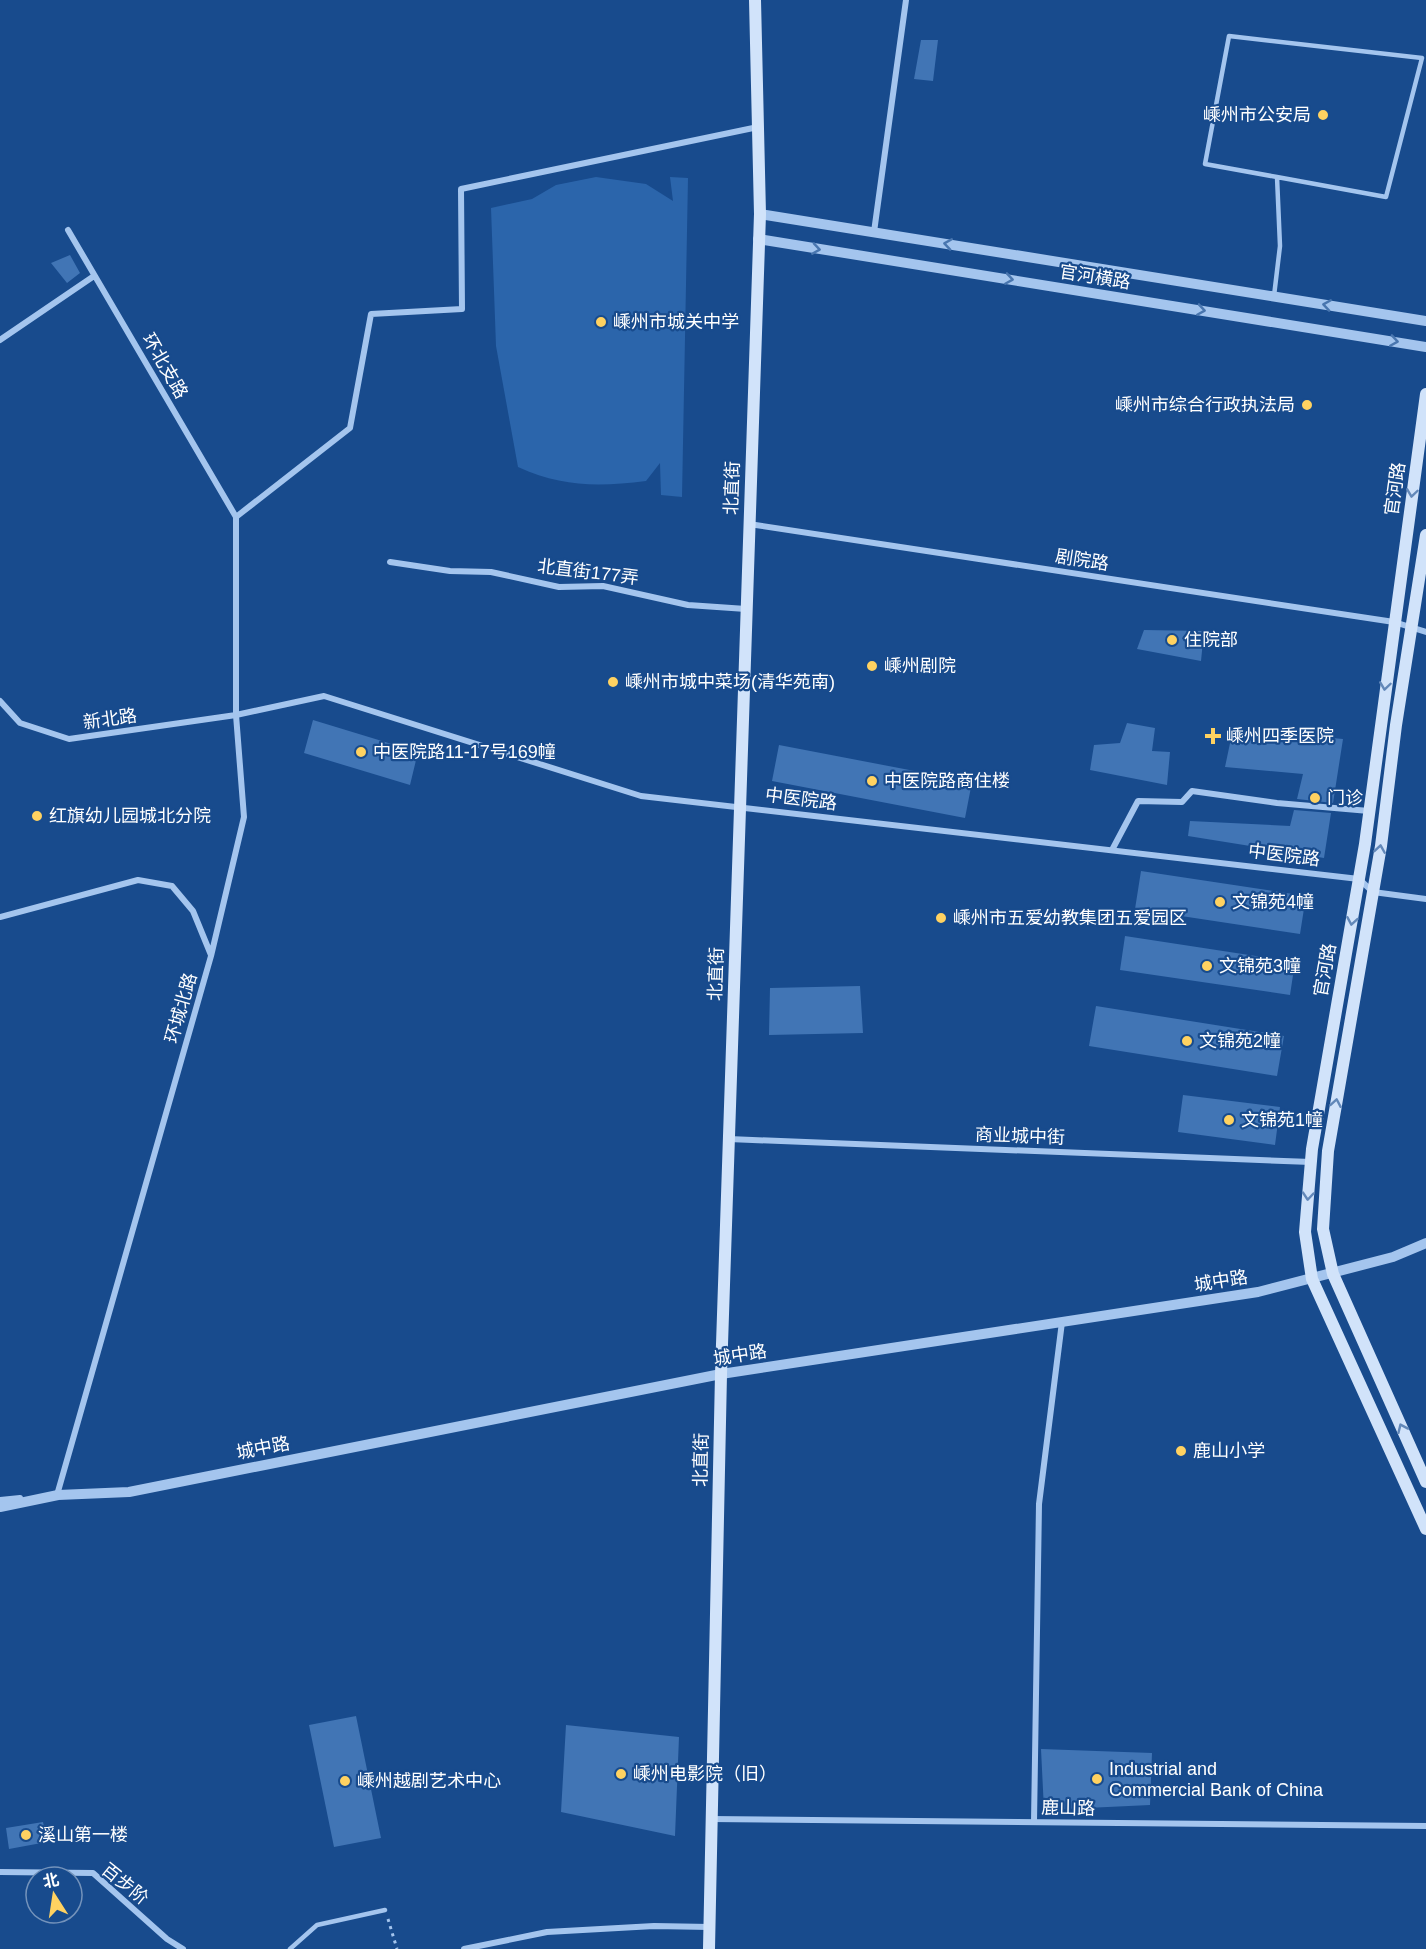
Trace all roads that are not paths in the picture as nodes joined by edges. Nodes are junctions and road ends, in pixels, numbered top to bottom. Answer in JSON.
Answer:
{"nodes":[{"id":1,"x":755,"y":0,"type":"edge"},
{"id":2,"x":906,"y":0,"type":"edge"},
{"id":3,"x":758,"y":127,"type":"junction"},
{"id":4,"x":1277,"y":177,"type":"junction"},
{"id":5,"x":760,"y":214,"type":"junction"},
{"id":6,"x":68,"y":230,"type":"dead end"},
{"id":7,"x":874,"y":232,"type":"junction"},
{"id":8,"x":758,"y":239,"type":"junction"},
{"id":9,"x":94,"y":276,"type":"junction"},
{"id":10,"x":1274,"y":296,"type":"junction"},
{"id":11,"x":1426,"y":321,"type":"edge"},
{"id":12,"x":0,"y":340,"type":"edge"},
{"id":13,"x":1426,"y":346,"type":"edge"},
{"id":14,"x":1426,"y":394,"type":"edge"},
{"id":15,"x":236,"y":517,"type":"junction"},
{"id":16,"x":748,"y":524,"type":"junction"},
{"id":17,"x":1426,"y":535,"type":"edge"},
{"id":18,"x":390,"y":562,"type":"dead end"},
{"id":19,"x":746,"y":609,"type":"junction"},
{"id":20,"x":1394,"y":622,"type":"junction"},
{"id":21,"x":1412,"y":627,"type":"junction"},
{"id":22,"x":1426,"y":632,"type":"edge"},
{"id":23,"x":0,"y":701,"type":"edge"},
{"id":24,"x":236,"y":715,"type":"junction"},
{"id":25,"x":739,"y":807,"type":"junction"},
{"id":26,"x":1369,"y":811,"type":"junction"},
{"id":27,"x":1112,"y":850,"type":"junction"},
{"id":28,"x":1359,"y":879,"type":"junction"},
{"id":29,"x":1373,"y":892,"type":"junction"},
{"id":30,"x":1426,"y":899,"type":"edge"},
{"id":31,"x":0,"y":918,"type":"edge"},
{"id":32,"x":211,"y":956,"type":"junction"},
{"id":33,"x":729,"y":1139,"type":"junction"},
{"id":34,"x":1311,"y":1162,"type":"junction"},
{"id":35,"x":1426,"y":1242,"type":"edge"},
{"id":36,"x":1334,"y":1274,"type":"junction"},
{"id":37,"x":1312,"y":1279,"type":"junction"},
{"id":38,"x":1062,"y":1322,"type":"junction"},
{"id":39,"x":721,"y":1374,"type":"junction"},
{"id":40,"x":1426,"y":1482,"type":"edge"},
{"id":41,"x":58,"y":1495,"type":"junction"},
{"id":42,"x":0,"y":1500,"type":"edge"},
{"id":43,"x":0,"y":1507,"type":"edge"},
{"id":44,"x":1426,"y":1529,"type":"edge"},
{"id":45,"x":710,"y":1820,"type":"junction"},
{"id":46,"x":1034,"y":1822,"type":"junction"},
{"id":47,"x":1426,"y":1826,"type":"edge"},
{"id":48,"x":0,"y":1872,"type":"edge"},
{"id":49,"x":385,"y":1910,"type":"road end"},
{"id":50,"x":710,"y":1927,"type":"junction"},
{"id":51,"x":183,"y":1949,"type":"edge"},
{"id":52,"x":290,"y":1949,"type":"edge"},
{"id":53,"x":464,"y":1949,"type":"edge"},
{"id":54,"x":710,"y":1949,"type":"edge"}],
"edges":[{"from":1,"to":3,"type":"main road","name":"北直街"},
{"from":2,"to":7,"type":"street"},
{"from":3,"to":5,"type":"main road","name":"北直街"},
{"from":3,"to":15,"type":"street"},
{"from":4,"to":4,"type":"lane"},
{"from":4,"to":10,"type":"lane"},
{"from":5,"to":7,"type":"street","name":"官河横路"},
{"from":5,"to":8,"type":"main road","name":"北直街"},
{"from":6,"to":9,"type":"street","name":"环北支路"},
{"from":10,"to":7,"type":"street","name":"官河横路","one_way":true},
{"from":8,"to":13,"type":"street","name":"官河横路","one_way":true},
{"from":8,"to":16,"type":"main road","name":"北直街"},
{"from":9,"to":12,"type":"street"},
{"from":9,"to":15,"type":"street","name":"环北支路"},
{"from":11,"to":10,"type":"street","name":"官河横路","one_way":true},
{"from":14,"to":20,"type":"main road","name":"官河路","one_way":true},
{"from":15,"to":24,"type":"street","name":"环城北路"},
{"from":16,"to":19,"type":"main road","name":"北直街"},
{"from":16,"to":20,"type":"street","name":"剧院路"},
{"from":17,"to":21,"type":"main road","name":"官河路"},
{"from":18,"to":19,"type":"street","name":"北直街177弄"},
{"from":19,"to":25,"type":"main road","name":"北直街"},
{"from":20,"to":21,"type":"street","name":"剧院路"},
{"from":20,"to":26,"type":"main road","name":"官河路","one_way":true},
{"from":21,"to":22,"type":"street","name":"剧院路"},
{"from":29,"to":21,"type":"main road","name":"官河路","one_way":true},
{"from":23,"to":24,"type":"street","name":"新北路"},
{"from":24,"to":25,"type":"street","name":"中医院路"},
{"from":24,"to":32,"type":"street","name":"环城北路"},
{"from":25,"to":27,"type":"street","name":"中医院路"},
{"from":25,"to":33,"type":"main road","name":"北直街"},
{"from":26,"to":27,"type":"street"},
{"from":26,"to":28,"type":"main road","name":"官河路"},
{"from":27,"to":28,"type":"street","name":"中医院路"},
{"from":28,"to":29,"type":"street"},
{"from":28,"to":34,"type":"main road","name":"官河路","one_way":true},
{"from":29,"to":30,"type":"street"},
{"from":36,"to":29,"type":"main road","name":"官河路","one_way":true},
{"from":31,"to":32,"type":"street"},
{"from":32,"to":41,"type":"street","name":"环城北路"},
{"from":33,"to":34,"type":"street","name":"商业城中街"},
{"from":33,"to":39,"type":"main road","name":"北直街"},
{"from":34,"to":37,"type":"main road","name":"官河路","one_way":true},
{"from":35,"to":36,"type":"street","name":"城中路"},
{"from":36,"to":37,"type":"street","name":"城中路"},
{"from":40,"to":36,"type":"main road","name":"官河路","one_way":true},
{"from":37,"to":38,"type":"street","name":"城中路"},
{"from":37,"to":44,"type":"main road","name":"官河路"},
{"from":38,"to":39,"type":"street","name":"城中路"},
{"from":38,"to":46,"type":"street"},
{"from":39,"to":41,"type":"street","name":"城中路"},
{"from":39,"to":45,"type":"main road","name":"北直街"},
{"from":41,"to":42,"type":"street"},
{"from":41,"to":43,"type":"street","name":"城中路"},
{"from":45,"to":46,"type":"street","name":"鹿山路"},
{"from":45,"to":50,"type":"main road","name":"北直街"},
{"from":46,"to":47,"type":"street","name":"鹿山路"},
{"from":48,"to":51,"type":"street","name":"百步阶"},
{"from":49,"to":52,"type":"lane"},
{"from":50,"to":53,"type":"street"},
{"from":50,"to":54,"type":"main road","name":"北直街"}]}
